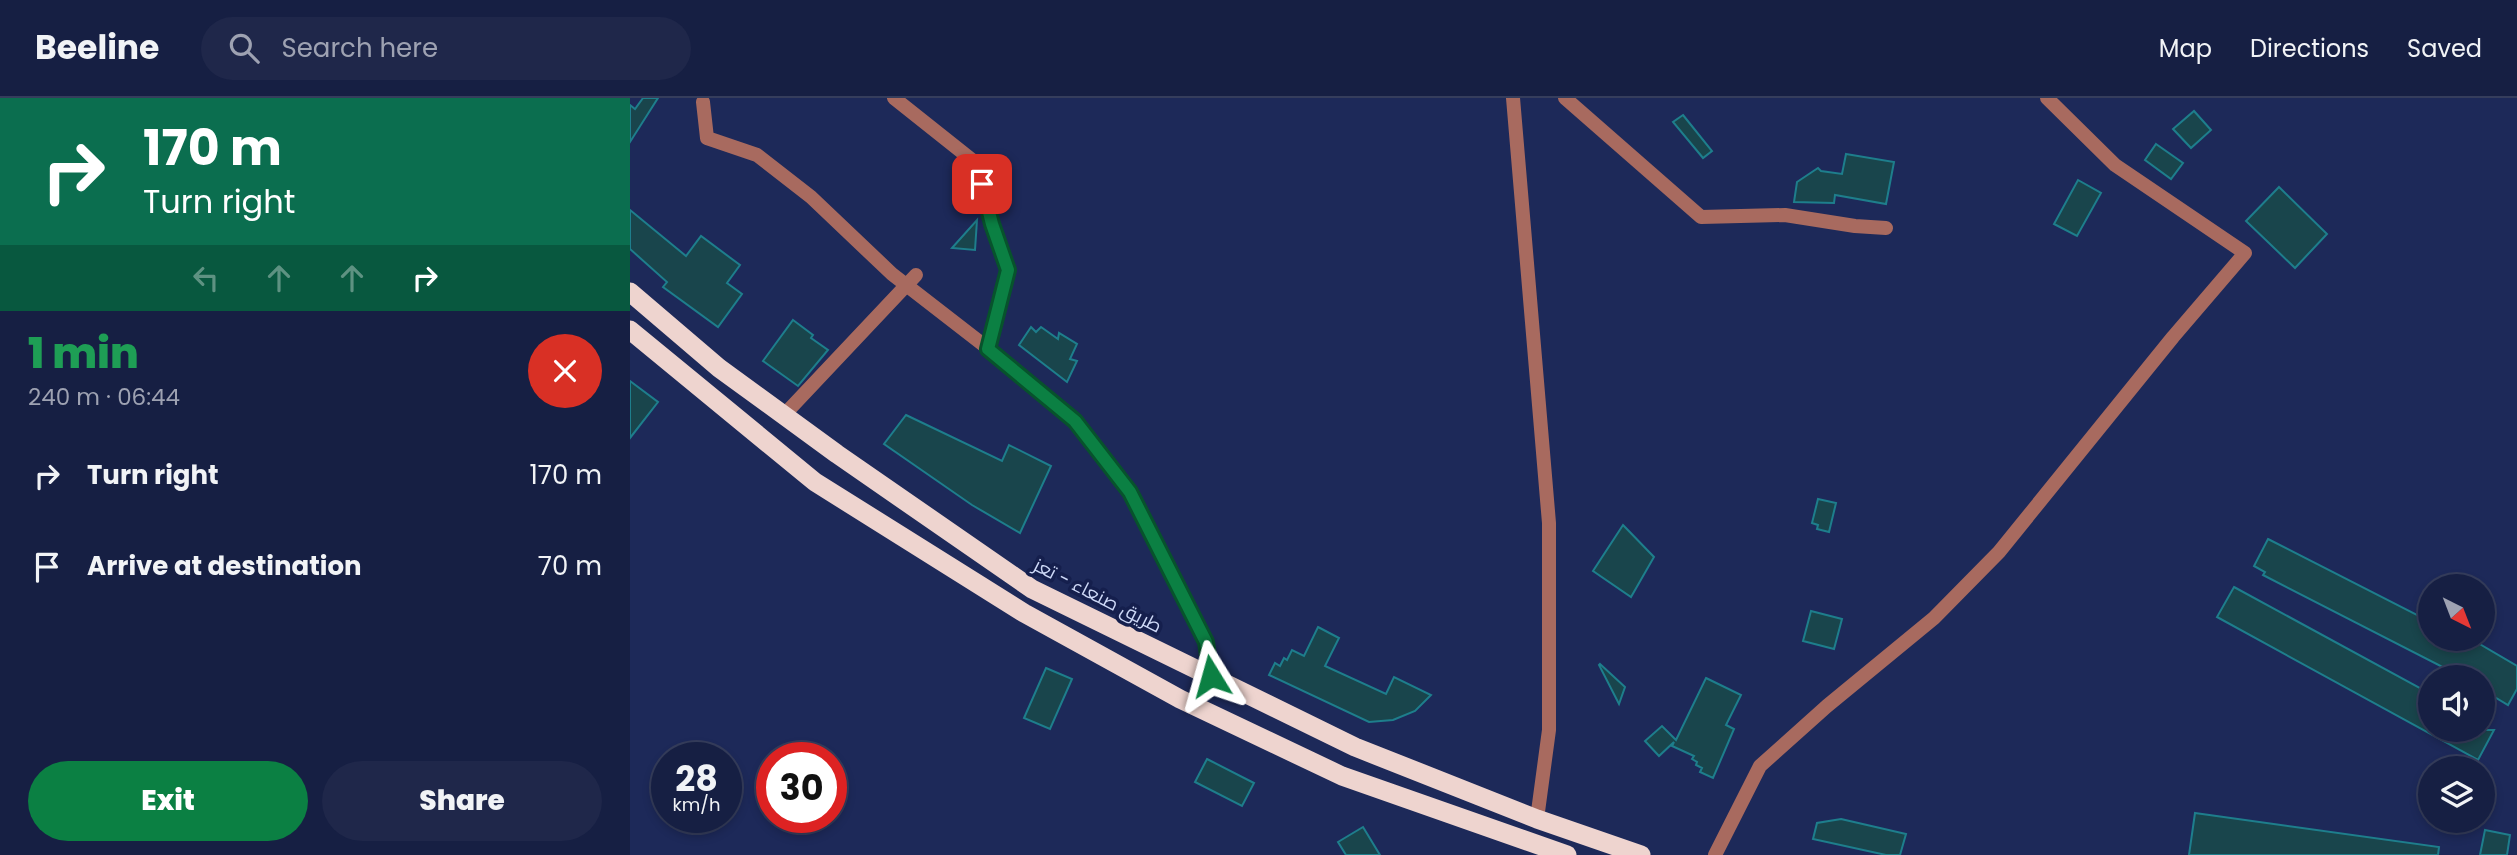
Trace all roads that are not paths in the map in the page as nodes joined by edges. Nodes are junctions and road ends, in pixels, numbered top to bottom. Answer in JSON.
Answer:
{"nodes":[{"id":1,"x":894,"y":98,"type":"edge"},
{"id":2,"x":1513,"y":98,"type":"edge"},
{"id":3,"x":1565,"y":98,"type":"edge"},
{"id":4,"x":2047,"y":98,"type":"edge"},
{"id":5,"x":703,"y":102,"type":"dead end"},
{"id":6,"x":1886,"y":229,"type":"dead end"},
{"id":7,"x":911,"y":280,"type":"junction"},
{"id":8,"x":630,"y":292,"type":"edge"},
{"id":9,"x":630,"y":330,"type":"edge"},
{"id":10,"x":988,"y":349,"type":"junction"},
{"id":11,"x":784,"y":415,"type":"junction"},
{"id":12,"x":1211,"y":676,"type":"junction"},
{"id":13,"x":1537,"y":819,"type":"junction"},
{"id":14,"x":1567,"y":855,"type":"edge"},
{"id":15,"x":1641,"y":855,"type":"edge"},
{"id":16,"x":1715,"y":855,"type":"edge"}],
"edges":[{"from":1,"to":10,"type":"street"},
{"from":2,"to":13,"type":"street"},
{"from":3,"to":6,"type":"street"},
{"from":4,"to":16,"type":"street"},
{"from":5,"to":7,"type":"street"},
{"from":7,"to":10,"type":"street"},
{"from":7,"to":11,"type":"street"},
{"from":8,"to":11,"type":"highway","name":"طريق صنعاء - تعز"},
{"from":9,"to":14,"type":"highway"},
{"from":10,"to":12,"type":"street"},
{"from":11,"to":12,"type":"highway","name":"طريق صنعاء - تعز"},
{"from":12,"to":13,"type":"highway","name":"طريق صنعاء - تعز"},
{"from":13,"to":15,"type":"highway","name":"طريق صنعاء - تعز"}]}
